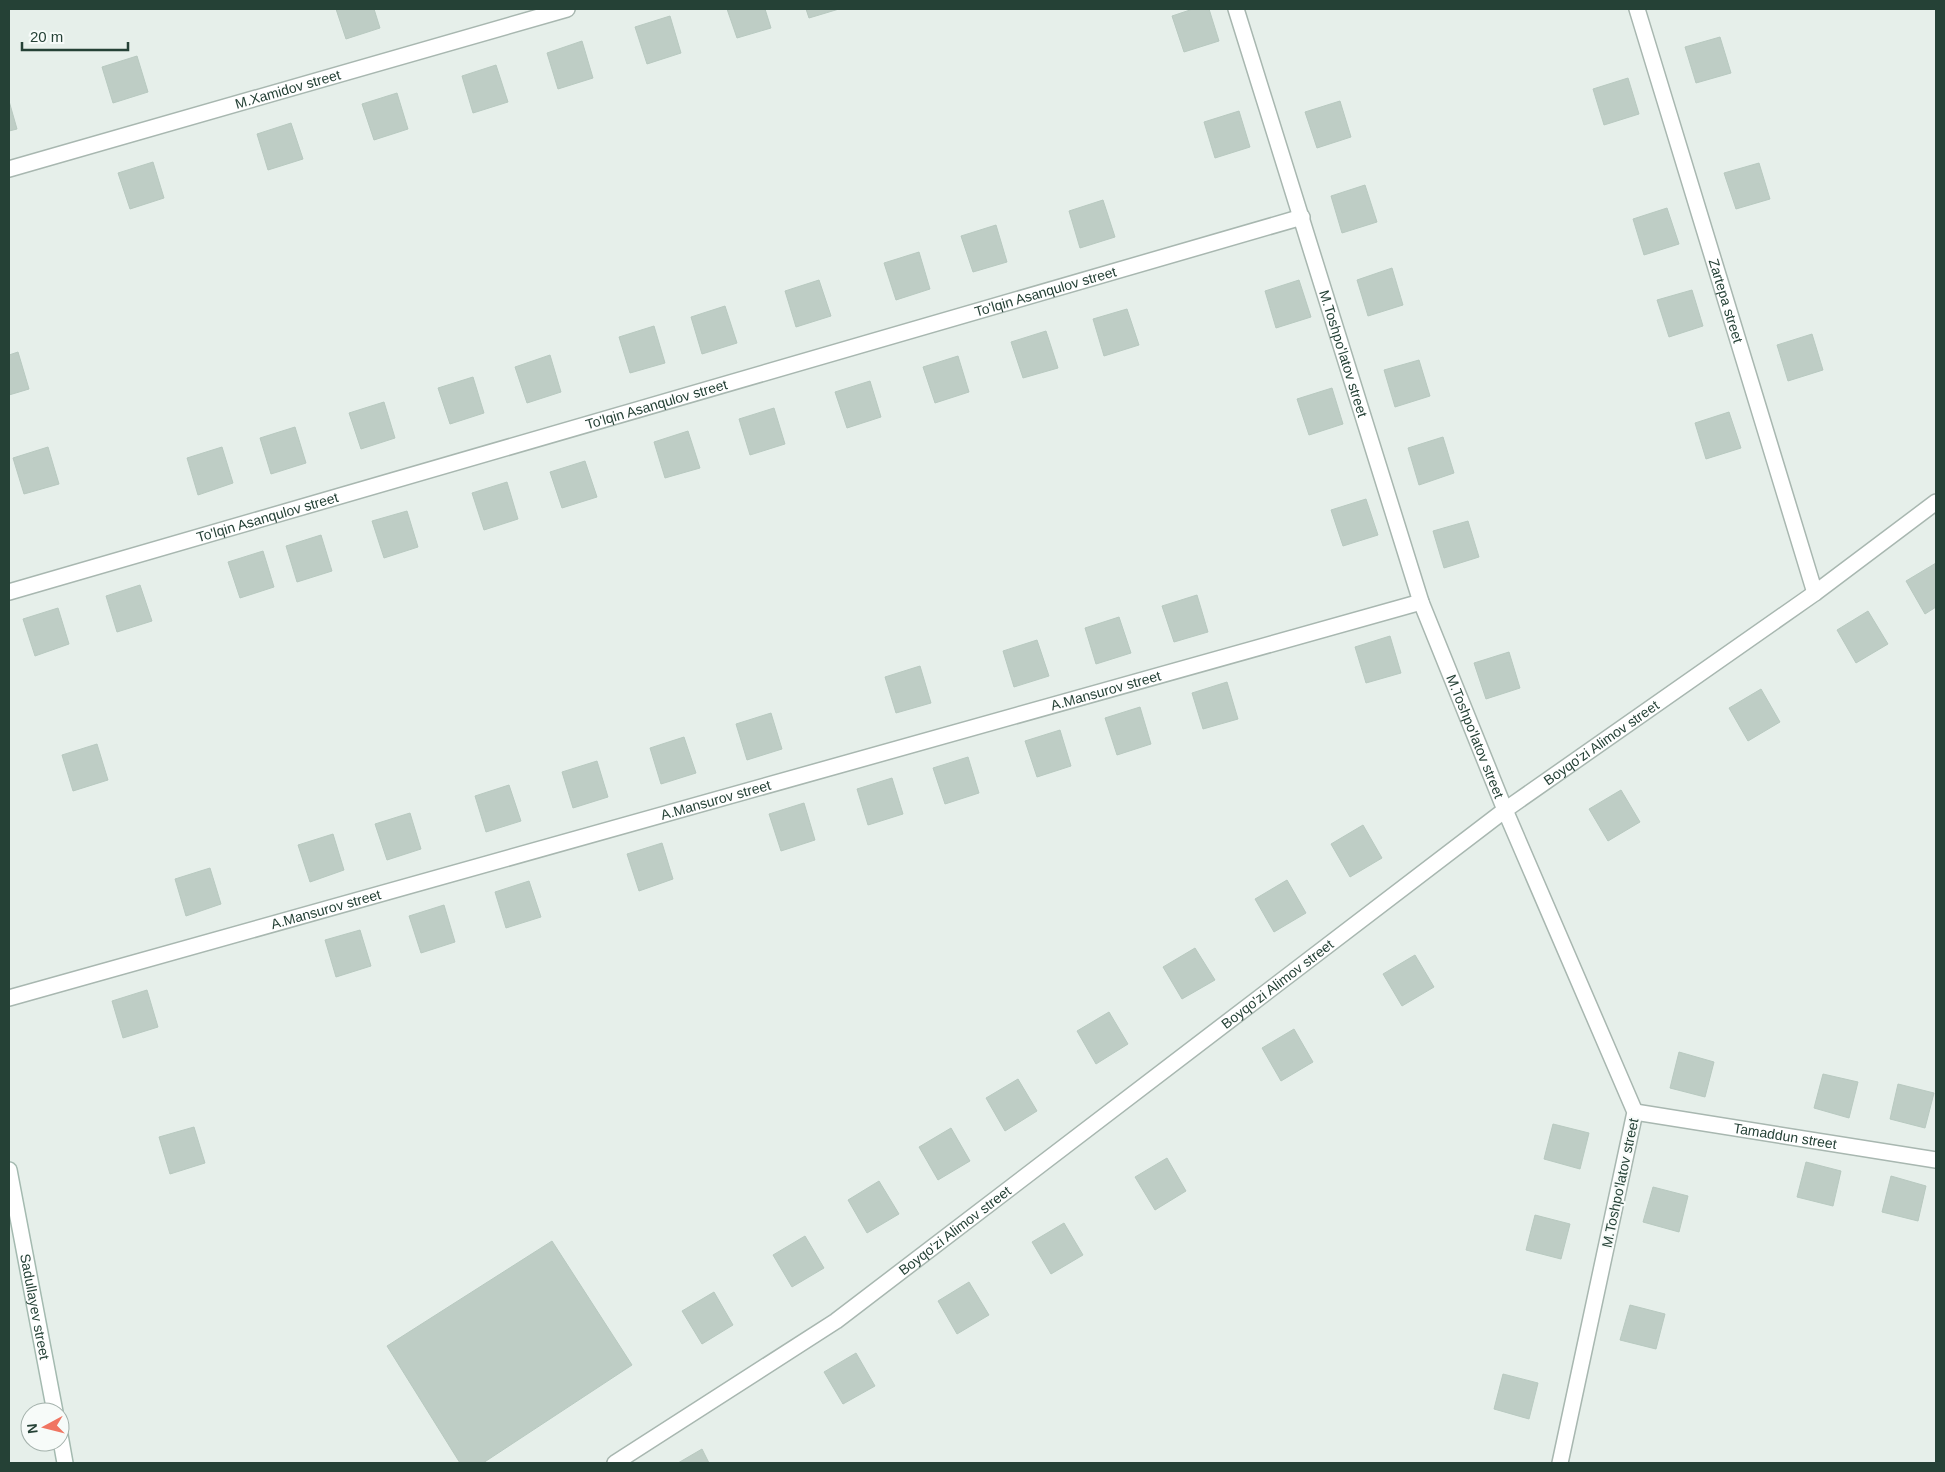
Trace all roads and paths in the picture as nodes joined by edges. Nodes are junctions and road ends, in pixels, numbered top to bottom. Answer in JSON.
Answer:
{"nodes":[{"id":1,"x":567,"y":9,"type":"edge"},
{"id":2,"x":1236,"y":9,"type":"edge"},
{"id":3,"x":1637,"y":9,"type":"edge"},
{"id":4,"x":9,"y":169,"type":"edge"},
{"id":5,"x":1302,"y":217,"type":"junction"},
{"id":6,"x":1936,"y":502,"type":"edge"},
{"id":7,"x":9,"y":592,"type":"edge"},
{"id":8,"x":1815,"y":593,"type":"junction"},
{"id":9,"x":1421,"y":602,"type":"junction"},
{"id":10,"x":1504,"y":810,"type":"junction"},
{"id":11,"x":9,"y":998,"type":"edge"},
{"id":12,"x":1635,"y":1112,"type":"junction"},
{"id":13,"x":1936,"y":1160,"type":"edge"},
{"id":14,"x":9,"y":1170,"type":"edge"},
{"id":15,"x":54,"y":1402,"type":"edge"},
{"id":16,"x":614,"y":1463,"type":"edge"},
{"id":17,"x":1560,"y":1463,"type":"edge"}],
"edges":[{"from":1,"to":4,"type":"street","name":"M.Xamidov street"},
{"from":2,"to":5,"type":"street","name":"М.Toshpo'latov street"},
{"from":3,"to":8,"type":"street","name":"Zartepa street"},
{"from":5,"to":7,"type":"street","name":"To'lqin Asanqulov street"},
{"from":5,"to":9,"type":"street","name":"М.Toshpo'latov street"},
{"from":6,"to":8,"type":"street","name":"Boyqo'zi Alimov street"},
{"from":8,"to":10,"type":"street","name":"Boyqo'zi Alimov street"},
{"from":9,"to":10,"type":"street","name":"М.Toshpo'latov street"},
{"from":9,"to":11,"type":"street","name":"A.Mansurov street"},
{"from":10,"to":12,"type":"street","name":"М.Toshpo'latov street"},
{"from":10,"to":16,"type":"street","name":"Boyqo'zi Alimov street"},
{"from":12,"to":13,"type":"street","name":"Tamaddun street"},
{"from":12,"to":17,"type":"street","name":"М.Toshpo'latov street"},
{"from":14,"to":15,"type":"street","name":"Sadullayev street"}]}
